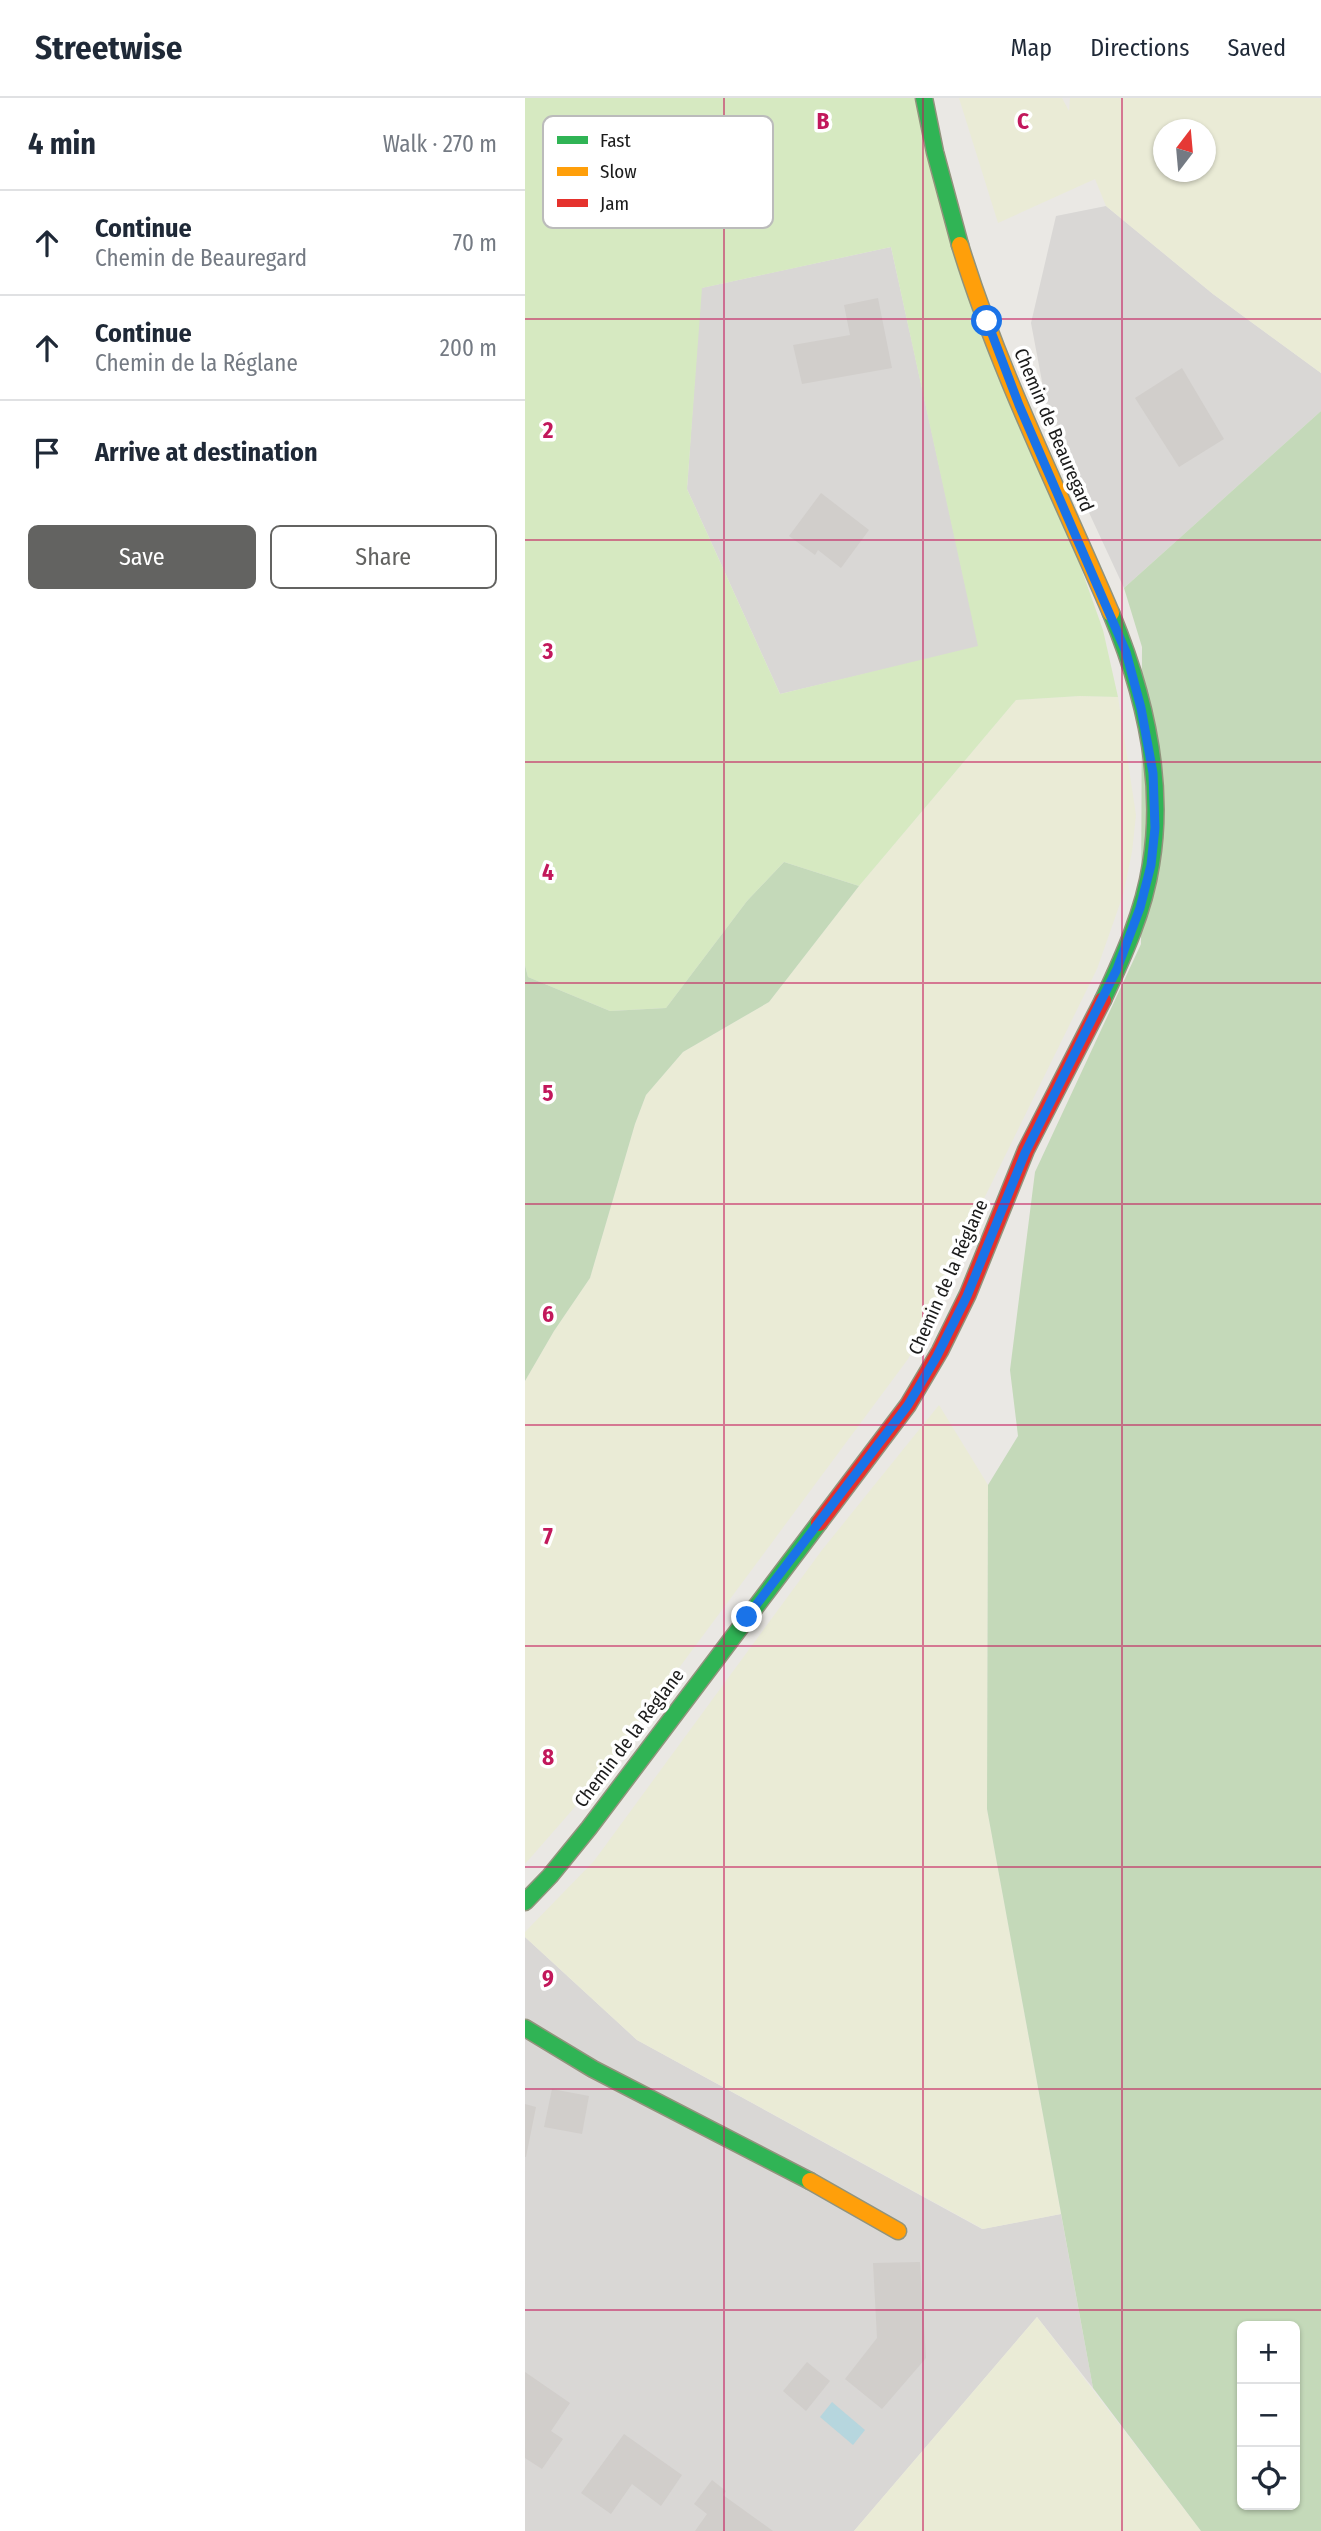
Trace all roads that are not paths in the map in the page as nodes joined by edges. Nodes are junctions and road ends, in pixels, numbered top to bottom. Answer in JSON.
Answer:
{"nodes":[{"id":1,"x":924,"y":98,"type":"edge"},
{"id":2,"x":1126,"y":652,"type":"joint"},
{"id":3,"x":525,"y":1902,"type":"edge"},
{"id":4,"x":525,"y":2028,"type":"edge"},
{"id":5,"x":898,"y":2231,"type":"dead end"}],
"edges":[{"from":1,"to":2,"type":"street","name":"Chemin de Beauregard"},
{"from":2,"to":3,"type":"street","name":"Chemin de la Réglane"},
{"from":4,"to":5,"type":"street"}]}
